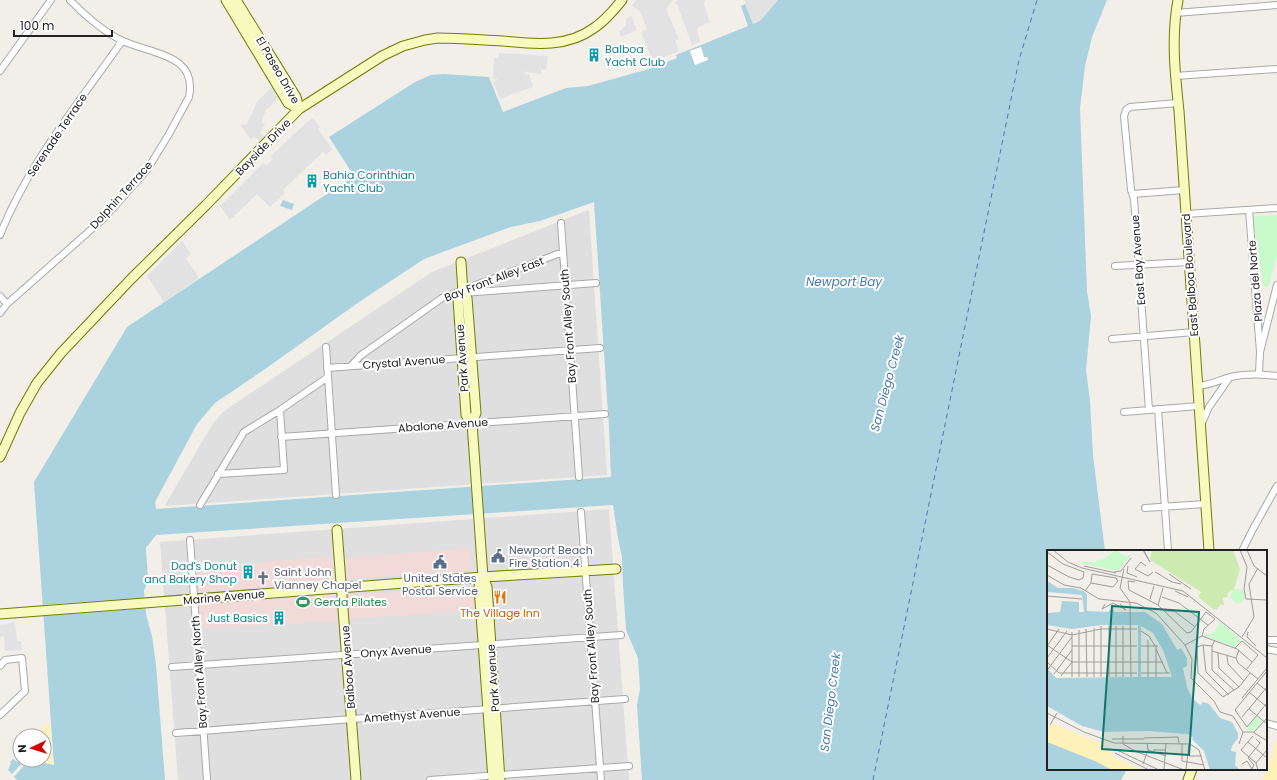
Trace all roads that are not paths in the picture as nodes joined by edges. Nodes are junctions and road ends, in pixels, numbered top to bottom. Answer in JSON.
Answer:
{"nodes":[{"id":1,"x":50,"y":0,"type":"edge"},
{"id":2,"x":70,"y":0,"type":"edge"},
{"id":3,"x":226,"y":0,"type":"edge"},
{"id":4,"x":236,"y":0,"type":"edge"},
{"id":5,"x":622,"y":0,"type":"edge"},
{"id":6,"x":1178,"y":0,"type":"edge"},
{"id":7,"x":1253,"y":0,"type":"edge"},
{"id":8,"x":1277,"y":5,"type":"edge"},
{"id":9,"x":1250,"y":7,"type":"junction"},
{"id":10,"x":1175,"y":13,"type":"junction"},
{"id":11,"x":122,"y":41,"type":"junction"},
{"id":12,"x":1277,"y":69,"type":"edge"},
{"id":13,"x":0,"y":70,"type":"edge"},
{"id":14,"x":1175,"y":76,"type":"junction"},
{"id":15,"x":1178,"y":103,"type":"junction"},
{"id":16,"x":299,"y":109,"type":"junction"},
{"id":17,"x":1184,"y":190,"type":"junction"},
{"id":18,"x":1133,"y":194,"type":"junction"},
{"id":19,"x":1277,"y":208,"type":"edge"},
{"id":20,"x":1249,"y":210,"type":"junction"},
{"id":21,"x":1186,"y":214,"type":"junction"},
{"id":22,"x":561,"y":223,"type":"dead end"},
{"id":23,"x":0,"y":235,"type":"edge"},
{"id":24,"x":563,"y":252,"type":"junction"},
{"id":25,"x":460,"y":262,"type":"dead end"},
{"id":26,"x":1189,"y":262,"type":"junction"},
{"id":27,"x":1139,"y":265,"type":"junction"},
{"id":28,"x":1115,"y":266,"type":"dead end"},
{"id":29,"x":596,"y":283,"type":"dead end"},
{"id":30,"x":565,"y":285,"type":"junction"},
{"id":31,"x":1277,"y":285,"type":"edge"},
{"id":32,"x":462,"y":292,"type":"junction"},
{"id":33,"x":0,"y":296,"type":"edge"},
{"id":34,"x":7,"y":304,"type":"junction"},
{"id":35,"x":0,"y":313,"type":"edge"},
{"id":36,"x":1194,"y":332,"type":"junction"},
{"id":37,"x":1144,"y":336,"type":"junction"},
{"id":38,"x":1112,"y":339,"type":"dead end"},
{"id":39,"x":326,"y":347,"type":"dead end"},
{"id":40,"x":600,"y":348,"type":"dead end"},
{"id":41,"x":570,"y":351,"type":"junction"},
{"id":42,"x":1260,"y":352,"type":"junction"},
{"id":43,"x":472,"y":357,"type":"junction"},
{"id":44,"x":462,"y":358,"type":"junction"},
{"id":45,"x":351,"y":366,"type":"junction"},
{"id":46,"x":327,"y":368,"type":"junction"},
{"id":47,"x":1260,"y":373,"type":"junction"},
{"id":48,"x":1277,"y":376,"type":"edge"},
{"id":49,"x":328,"y":377,"type":"junction"},
{"id":50,"x":1230,"y":377,"type":"junction"},
{"id":51,"x":1198,"y":386,"type":"junction"},
{"id":52,"x":1199,"y":406,"type":"junction"},
{"id":53,"x":280,"y":410,"type":"junction"},
{"id":54,"x":1149,"y":410,"type":"junction"},
{"id":55,"x":1158,"y":410,"type":"junction"},
{"id":56,"x":1124,"y":412,"type":"dead end"},
{"id":57,"x":605,"y":414,"type":"dead end"},
{"id":58,"x":575,"y":416,"type":"junction"},
{"id":59,"x":472,"y":424,"type":"junction"},
{"id":60,"x":1200,"y":426,"type":"junction"},
{"id":61,"x":331,"y":433,"type":"junction"},
{"id":62,"x":281,"y":436,"type":"junction"},
{"id":63,"x":0,"y":457,"type":"edge"},
{"id":64,"x":218,"y":474,"type":"junction"},
{"id":65,"x":579,"y":478,"type":"dead end"},
{"id":66,"x":1277,"y":486,"type":"edge"},
{"id":67,"x":336,"y":495,"type":"dead end"},
{"id":68,"x":1205,"y":504,"type":"junction"},
{"id":69,"x":200,"y":505,"type":"dead end"},
{"id":70,"x":1165,"y":507,"type":"junction"},
{"id":71,"x":1145,"y":508,"type":"dead end"},
{"id":72,"x":581,"y":512,"type":"dead end"},
{"id":73,"x":337,"y":530,"type":"dead end"},
{"id":74,"x":190,"y":540,"type":"dead end"},
{"id":75,"x":1168,"y":550,"type":"edge"},
{"id":76,"x":1209,"y":550,"type":"edge"},
{"id":77,"x":1242,"y":550,"type":"edge"},
{"id":78,"x":616,"y":569,"type":"dead end"},
{"id":79,"x":585,"y":570,"type":"junction"},
{"id":80,"x":483,"y":577,"type":"junction"},
{"id":81,"x":342,"y":588,"type":"junction"},
{"id":82,"x":194,"y":600,"type":"junction"},
{"id":83,"x":0,"y":614,"type":"edge"},
{"id":84,"x":621,"y":635,"type":"dead end"},
{"id":85,"x":590,"y":637,"type":"junction"},
{"id":86,"x":486,"y":644,"type":"junction"},
{"id":87,"x":347,"y":654,"type":"junction"},
{"id":88,"x":198,"y":665,"type":"junction"},
{"id":89,"x":0,"y":666,"type":"edge"},
{"id":90,"x":172,"y":667,"type":"dead end"},
{"id":91,"x":625,"y":699,"type":"dead end"},
{"id":92,"x":595,"y":701,"type":"junction"},
{"id":93,"x":492,"y":710,"type":"junction"},
{"id":94,"x":0,"y":716,"type":"edge"},
{"id":95,"x":352,"y":718,"type":"junction"},
{"id":96,"x":1267,"y":723,"type":"edge"},
{"id":97,"x":1277,"y":726,"type":"edge"},
{"id":98,"x":203,"y":731,"type":"junction"},
{"id":99,"x":176,"y":733,"type":"dead end"},
{"id":100,"x":629,"y":766,"type":"dead end"},
{"id":101,"x":600,"y":768,"type":"junction"},
{"id":102,"x":1192,"y":770,"type":"edge"},
{"id":103,"x":496,"y":777,"type":"edge"},
{"id":104,"x":207,"y":780,"type":"edge"},
{"id":105,"x":356,"y":780,"type":"edge"},
{"id":106,"x":430,"y":780,"type":"edge"},
{"id":107,"x":601,"y":780,"type":"edge"},
{"id":108,"x":1188,"y":780,"type":"edge"}],
"edges":[{"from":1,"to":13,"type":"street"},
{"from":2,"to":11,"type":"street"},
{"from":3,"to":16,"type":"street","name":"El Paseo Drive"},
{"from":4,"to":16,"type":"street","name":"El Paseo Drive"},
{"from":5,"to":16,"type":"street","name":"Bayside Drive"},
{"from":6,"to":10,"type":"street","name":"East Balboa Boulevard"},
{"from":7,"to":9,"type":"street"},
{"from":8,"to":9,"type":"street"},
{"from":9,"to":10,"type":"street"},
{"from":10,"to":14,"type":"street","name":"East Balboa Boulevard"},
{"from":11,"to":23,"type":"street","name":"Serenade Terrace"},
{"from":11,"to":34,"type":"street","name":"Dolphin Terrace"},
{"from":12,"to":14,"type":"street"},
{"from":14,"to":15,"type":"street","name":"East Balboa Boulevard"},
{"from":15,"to":17,"type":"street","name":"East Balboa Boulevard"},
{"from":15,"to":18,"type":"street","name":"East Bay Avenue"},
{"from":16,"to":63,"type":"street","name":"Bayside Drive"},
{"from":17,"to":18,"type":"street"},
{"from":17,"to":21,"type":"street","name":"East Balboa Boulevard"},
{"from":18,"to":27,"type":"street","name":"East Bay Avenue"},
{"from":19,"to":20,"type":"street"},
{"from":20,"to":21,"type":"street"},
{"from":20,"to":42,"type":"street","name":"Plaza del Norte"},
{"from":21,"to":26,"type":"street","name":"East Balboa Boulevard"},
{"from":22,"to":24,"type":"street","name":"Bay Front Alley South"},
{"from":24,"to":30,"type":"street","name":"Bay Front Alley South"},
{"from":24,"to":32,"type":"street","name":"Bay Front Alley East"},
{"from":25,"to":32,"type":"street","name":"Park Avenue"},
{"from":26,"to":27,"type":"street"},
{"from":26,"to":36,"type":"street","name":"East Balboa Boulevard"},
{"from":27,"to":28,"type":"street"},
{"from":27,"to":37,"type":"street","name":"East Bay Avenue"},
{"from":29,"to":30,"type":"street"},
{"from":30,"to":32,"type":"street"},
{"from":30,"to":41,"type":"street","name":"Bay Front Alley South"},
{"from":31,"to":42,"type":"street"},
{"from":32,"to":43,"type":"street","name":"Park Avenue"},
{"from":32,"to":44,"type":"street","name":"Park Avenue"},
{"from":32,"to":45,"type":"street","name":"Bay Front Alley East"},
{"from":33,"to":34,"type":"street"},
{"from":34,"to":35,"type":"street","name":"Dolphin Terrace"},
{"from":36,"to":37,"type":"street"},
{"from":36,"to":51,"type":"street","name":"East Balboa Boulevard"},
{"from":37,"to":38,"type":"street"},
{"from":37,"to":54,"type":"street","name":"East Bay Avenue"},
{"from":39,"to":46,"type":"street"},
{"from":40,"to":41,"type":"street","name":"Crystal Avenue"},
{"from":41,"to":43,"type":"street","name":"Crystal Avenue"},
{"from":41,"to":58,"type":"street","name":"Bay Front Alley South"},
{"from":42,"to":47,"type":"street"},
{"from":43,"to":44,"type":"street","name":"Crystal Avenue"},
{"from":43,"to":59,"type":"street","name":"Park Avenue"},
{"from":44,"to":45,"type":"street","name":"Crystal Avenue"},
{"from":44,"to":59,"type":"street","name":"Park Avenue"},
{"from":45,"to":46,"type":"street","name":"Crystal Avenue"},
{"from":46,"to":49,"type":"street"},
{"from":47,"to":48,"type":"street"},
{"from":47,"to":50,"type":"street"},
{"from":49,"to":53,"type":"street"},
{"from":49,"to":61,"type":"street"},
{"from":50,"to":51,"type":"street"},
{"from":50,"to":60,"type":"street"},
{"from":51,"to":52,"type":"street","name":"East Balboa Boulevard"},
{"from":52,"to":55,"type":"street"},
{"from":52,"to":60,"type":"street","name":"East Balboa Boulevard"},
{"from":53,"to":62,"type":"street"},
{"from":53,"to":64,"type":"street"},
{"from":54,"to":55,"type":"street"},
{"from":54,"to":56,"type":"street"},
{"from":55,"to":70,"type":"street"},
{"from":57,"to":58,"type":"street","name":"Abalone Avenue"},
{"from":58,"to":59,"type":"street","name":"Abalone Avenue"},
{"from":58,"to":65,"type":"street","name":"Bay Front Alley South"},
{"from":59,"to":61,"type":"street","name":"Abalone Avenue"},
{"from":59,"to":80,"type":"street","name":"Park Avenue"},
{"from":60,"to":68,"type":"street","name":"East Balboa Boulevard"},
{"from":61,"to":62,"type":"street","name":"Abalone Avenue"},
{"from":61,"to":67,"type":"street"},
{"from":62,"to":64,"type":"street"},
{"from":64,"to":69,"type":"street"},
{"from":66,"to":77,"type":"street"},
{"from":68,"to":70,"type":"street"},
{"from":68,"to":76,"type":"street","name":"East Balboa Boulevard"},
{"from":70,"to":71,"type":"street"},
{"from":70,"to":75,"type":"street"},
{"from":72,"to":79,"type":"street","name":"Bay Front Alley South"},
{"from":73,"to":81,"type":"street","name":"Balboa Avenue"},
{"from":74,"to":82,"type":"street","name":"Bay Front Alley North"},
{"from":78,"to":79,"type":"street","name":"Marine Avenue"},
{"from":79,"to":80,"type":"street","name":"Marine Avenue"},
{"from":79,"to":85,"type":"street","name":"Bay Front Alley South"},
{"from":80,"to":81,"type":"street","name":"Marine Avenue"},
{"from":80,"to":86,"type":"street","name":"Park Avenue"},
{"from":81,"to":82,"type":"street","name":"Marine Avenue"},
{"from":81,"to":87,"type":"street","name":"Balboa Avenue"},
{"from":82,"to":83,"type":"street","name":"Marine Avenue"},
{"from":82,"to":88,"type":"street","name":"Bay Front Alley North"},
{"from":84,"to":85,"type":"street","name":"Onyx Avenue"},
{"from":85,"to":86,"type":"street","name":"Onyx Avenue"},
{"from":85,"to":92,"type":"street","name":"Bay Front Alley South"},
{"from":86,"to":87,"type":"street","name":"Onyx Avenue"},
{"from":86,"to":93,"type":"street","name":"Park Avenue"},
{"from":87,"to":88,"type":"street","name":"Onyx Avenue"},
{"from":87,"to":95,"type":"street","name":"Balboa Avenue"},
{"from":88,"to":90,"type":"street","name":"Onyx Avenue"},
{"from":88,"to":98,"type":"street","name":"Bay Front Alley North"},
{"from":89,"to":94,"type":"street"},
{"from":91,"to":92,"type":"street","name":"Amethyst Avenue"},
{"from":92,"to":93,"type":"street","name":"Amethyst Avenue"},
{"from":92,"to":101,"type":"street","name":"Bay Front Alley South"},
{"from":93,"to":95,"type":"street","name":"Amethyst Avenue"},
{"from":93,"to":103,"type":"street","name":"Park Avenue"},
{"from":95,"to":98,"type":"street","name":"Amethyst Avenue"},
{"from":95,"to":105,"type":"street","name":"Balboa Avenue"},
{"from":96,"to":97,"type":"street"},
{"from":98,"to":99,"type":"street","name":"Amethyst Avenue"},
{"from":98,"to":104,"type":"street","name":"Bay Front Alley North"},
{"from":100,"to":101,"type":"street"},
{"from":101,"to":103,"type":"street"},
{"from":101,"to":107,"type":"street","name":"Bay Front Alley South"},
{"from":102,"to":108,"type":"street"},
{"from":103,"to":106,"type":"street"}]}
